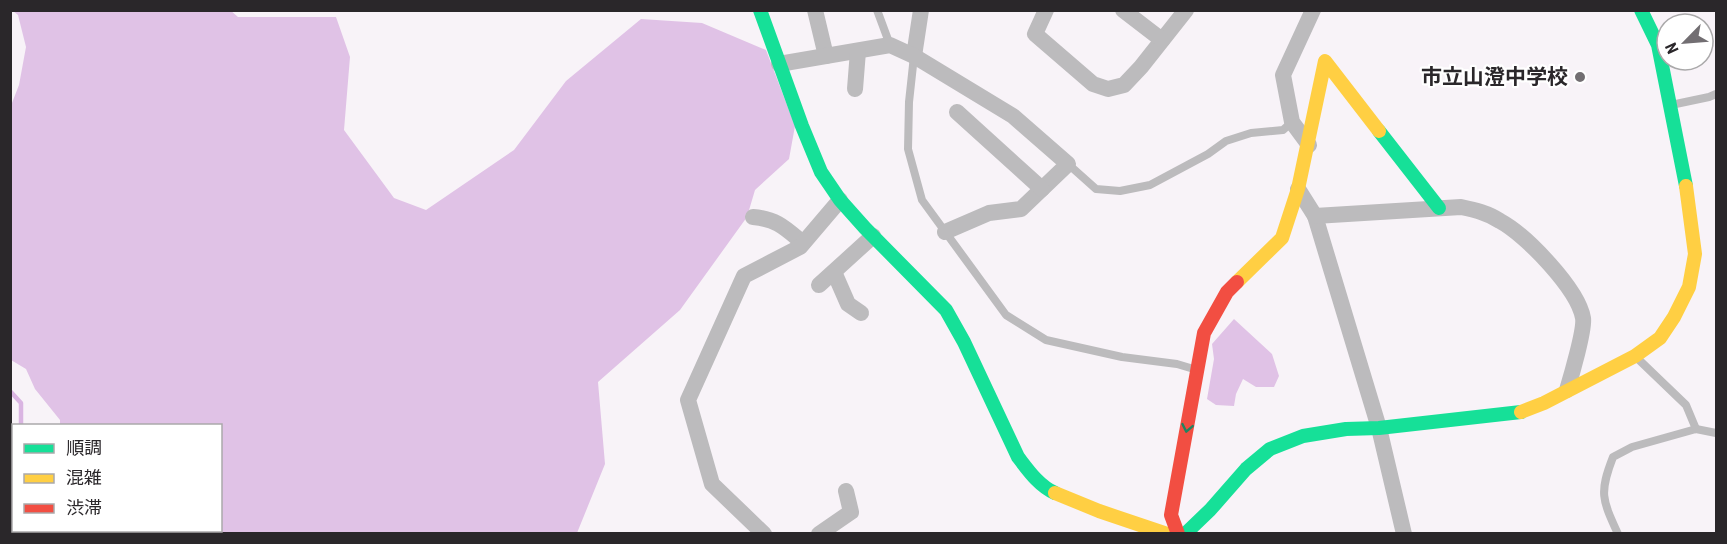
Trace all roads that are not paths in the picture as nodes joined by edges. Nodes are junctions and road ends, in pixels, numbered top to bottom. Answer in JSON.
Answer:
{"nodes":[{"id":1,"x":760,"y":10,"type":"edge"},
{"id":2,"x":815,"y":10,"type":"edge"},
{"id":3,"x":877,"y":10,"type":"edge"},
{"id":4,"x":921,"y":10,"type":"edge"},
{"id":5,"x":1046,"y":10,"type":"edge"},
{"id":6,"x":1124,"y":10,"type":"edge"},
{"id":7,"x":1186,"y":10,"type":"edge"},
{"id":8,"x":1313,"y":10,"type":"edge"},
{"id":9,"x":1641,"y":10,"type":"edge"},
{"id":10,"x":1162,"y":40,"type":"junction"},
{"id":11,"x":890,"y":45,"type":"junction"},
{"id":12,"x":858,"y":51,"type":"junction"},
{"id":13,"x":826,"y":56,"type":"junction"},
{"id":14,"x":914,"y":56,"type":"junction"},
{"id":15,"x":779,"y":64,"type":"junction"},
{"id":16,"x":855,"y":89,"type":"dead end"},
{"id":17,"x":1716,"y":93,"type":"edge"},
{"id":18,"x":1669,"y":105,"type":"junction"},
{"id":19,"x":957,"y":112,"type":"dead end"},
{"id":20,"x":1292,"y":122,"type":"junction"},
{"id":21,"x":1308,"y":145,"type":"junction"},
{"id":22,"x":1068,"y":164,"type":"junction"},
{"id":23,"x":1042,"y":189,"type":"junction"},
{"id":24,"x":1298,"y":189,"type":"junction"},
{"id":25,"x":840,"y":200,"type":"junction"},
{"id":26,"x":1439,"y":208,"type":"junction"},
{"id":27,"x":1315,"y":216,"type":"junction"},
{"id":28,"x":753,"y":217,"type":"dead end"},
{"id":29,"x":945,"y":232,"type":"junction"},
{"id":30,"x":873,"y":236,"type":"junction"},
{"id":31,"x":803,"y":243,"type":"junction"},
{"id":32,"x":834,"y":272,"type":"junction"},
{"id":33,"x":819,"y":285,"type":"dead end"},
{"id":34,"x":861,"y":314,"type":"dead end"},
{"id":35,"x":1635,"y":356,"type":"junction"},
{"id":36,"x":1198,"y":370,"type":"junction"},
{"id":37,"x":1567,"y":390,"type":"junction"},
{"id":38,"x":1379,"y":428,"type":"junction"},
{"id":39,"x":1696,"y":429,"type":"junction"},
{"id":40,"x":1716,"y":433,"type":"edge"},
{"id":41,"x":846,"y":491,"type":"dead end"},
{"id":42,"x":764,"y":534,"type":"edge"},
{"id":43,"x":819,"y":534,"type":"edge"},
{"id":44,"x":1167,"y":534,"type":"edge"},
{"id":45,"x":1178,"y":534,"type":"edge"},
{"id":46,"x":1185,"y":534,"type":"edge"},
{"id":47,"x":1404,"y":534,"type":"edge"},
{"id":48,"x":1618,"y":534,"type":"edge"}],
"edges":[{"from":1,"to":15,"type":"street"},
{"from":2,"to":13,"type":"street"},
{"from":3,"to":11,"type":"lane"},
{"from":4,"to":14,"type":"street"},
{"from":5,"to":10,"type":"street"},
{"from":6,"to":10,"type":"street"},
{"from":7,"to":10,"type":"street"},
{"from":8,"to":20,"type":"street"},
{"from":9,"to":18,"type":"street"},
{"from":11,"to":12,"type":"street"},
{"from":11,"to":14,"type":"street"},
{"from":12,"to":13,"type":"street"},
{"from":12,"to":16,"type":"street"},
{"from":13,"to":15,"type":"street"},
{"from":14,"to":22,"type":"street"},
{"from":14,"to":29,"type":"lane"},
{"from":15,"to":25,"type":"street"},
{"from":17,"to":18,"type":"lane"},
{"from":18,"to":35,"type":"street"},
{"from":19,"to":23,"type":"street"},
{"from":20,"to":21,"type":"street"},
{"from":20,"to":22,"type":"lane"},
{"from":21,"to":24,"type":"street"},
{"from":21,"to":26,"type":"street"},
{"from":22,"to":23,"type":"street"},
{"from":23,"to":29,"type":"street"},
{"from":24,"to":27,"type":"street"},
{"from":24,"to":36,"type":"street"},
{"from":25,"to":30,"type":"street"},
{"from":25,"to":31,"type":"street"},
{"from":26,"to":27,"type":"street"},
{"from":26,"to":37,"type":"street"},
{"from":27,"to":38,"type":"street"},
{"from":28,"to":31,"type":"street"},
{"from":29,"to":36,"type":"lane"},
{"from":30,"to":32,"type":"street"},
{"from":30,"to":44,"type":"street"},
{"from":31,"to":42,"type":"street"},
{"from":32,"to":33,"type":"street"},
{"from":32,"to":34,"type":"street"},
{"from":35,"to":37,"type":"street"},
{"from":35,"to":39,"type":"lane"},
{"from":36,"to":45,"type":"street","one_way":true},
{"from":37,"to":38,"type":"street"},
{"from":38,"to":46,"type":"street"},
{"from":38,"to":47,"type":"street"},
{"from":39,"to":40,"type":"lane"},
{"from":39,"to":48,"type":"lane"},
{"from":41,"to":43,"type":"street"}]}
